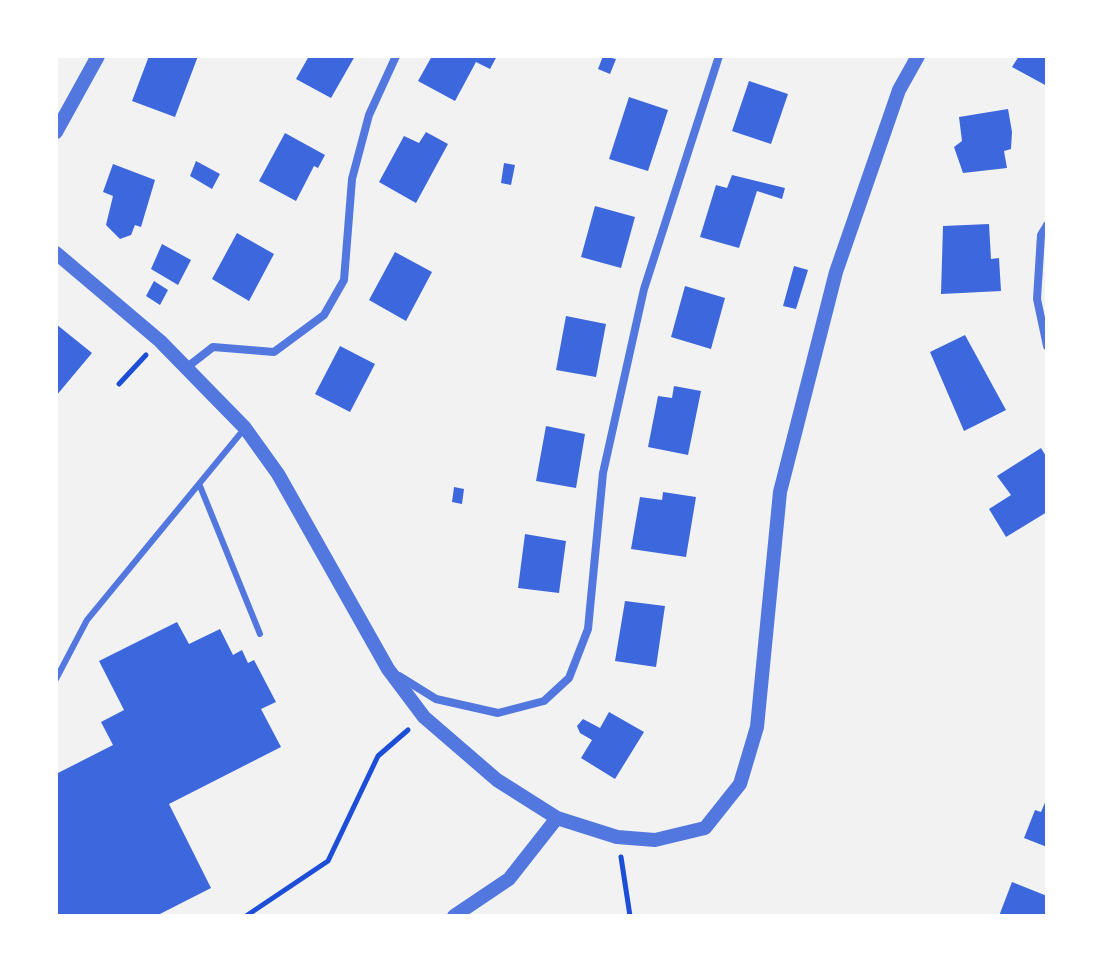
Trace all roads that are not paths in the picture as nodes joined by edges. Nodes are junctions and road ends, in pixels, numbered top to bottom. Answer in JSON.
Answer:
{"nodes":[{"id":1,"x":98,"y":56,"type":"edge"},
{"id":2,"x":396,"y":56,"type":"edge"},
{"id":3,"x":719,"y":56,"type":"edge"},
{"id":4,"x":918,"y":56,"type":"edge"},
{"id":5,"x":56,"y":132,"type":"edge"},
{"id":6,"x":1047,"y":225,"type":"edge"},
{"id":7,"x":56,"y":253,"type":"edge"},
{"id":8,"x":1047,"y":346,"type":"edge"},
{"id":9,"x":186,"y":368,"type":"junction"},
{"id":10,"x":245,"y":428,"type":"junction"},
{"id":11,"x":200,"y":486,"type":"junction"},
{"id":12,"x":260,"y":634,"type":"dead end"},
{"id":13,"x":388,"y":669,"type":"junction"},
{"id":14,"x":56,"y":679,"type":"edge"},
{"id":15,"x":557,"y":818,"type":"junction"},
{"id":16,"x":454,"y":916,"type":"edge"}],
"edges":[{"from":1,"to":5,"type":"street"},
{"from":2,"to":9,"type":"street"},
{"from":3,"to":13,"type":"street"},
{"from":4,"to":15,"type":"street"},
{"from":6,"to":8,"type":"street"},
{"from":7,"to":9,"type":"street"},
{"from":9,"to":10,"type":"street"},
{"from":10,"to":11,"type":"lane"},
{"from":10,"to":13,"type":"street"},
{"from":11,"to":12,"type":"lane"},
{"from":11,"to":14,"type":"lane"},
{"from":13,"to":15,"type":"street"},
{"from":15,"to":16,"type":"street"}]}
